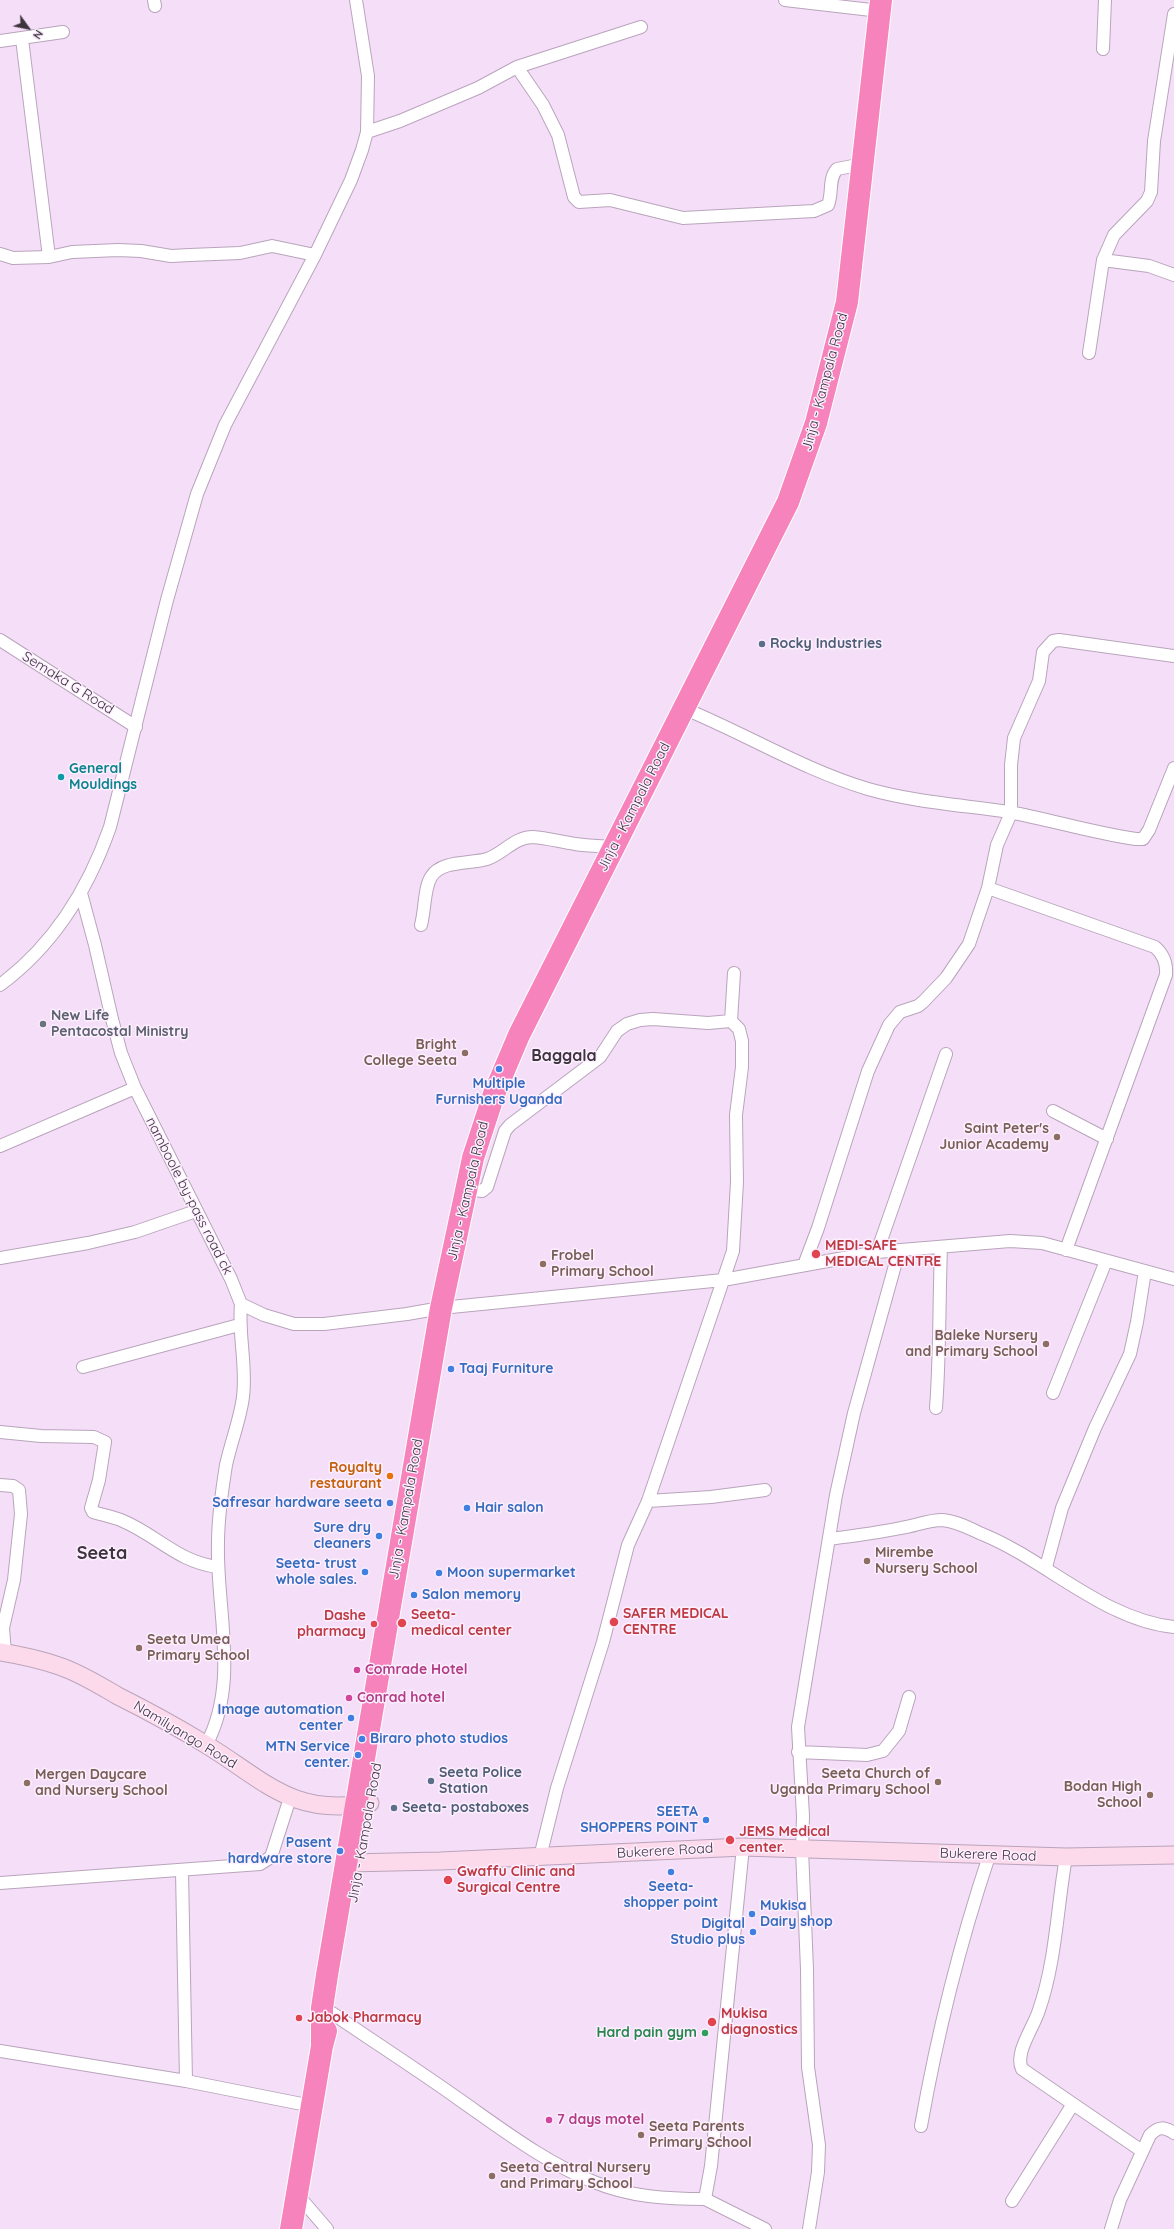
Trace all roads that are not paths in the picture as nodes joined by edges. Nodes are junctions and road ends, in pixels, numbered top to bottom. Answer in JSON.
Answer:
{"nodes":[{"id":1,"x":356,"y":0,"type":"edge"},
{"id":2,"x":785,"y":0,"type":"edge"},
{"id":3,"x":1106,"y":0,"type":"edge"},
{"id":4,"x":881,"y":6,"type":"edge"},
{"id":5,"x":1174,"y":14,"type":"edge"},
{"id":6,"x":642,"y":27,"type":"dead end"},
{"id":7,"x":63,"y":32,"type":"dead end"},
{"id":8,"x":22,"y":39,"type":"junction"},
{"id":9,"x":0,"y":41,"type":"edge"},
{"id":10,"x":1103,"y":49,"type":"dead end"},
{"id":11,"x":517,"y":67,"type":"junction"},
{"id":12,"x":366,"y":132,"type":"junction"},
{"id":13,"x":863,"y":164,"type":"junction"},
{"id":14,"x":0,"y":254,"type":"edge"},
{"id":15,"x":315,"y":255,"type":"junction"},
{"id":16,"x":49,"y":257,"type":"junction"},
{"id":17,"x":1103,"y":260,"type":"junction"},
{"id":18,"x":1174,"y":275,"type":"edge"},
{"id":19,"x":1089,"y":353,"type":"dead end"},
{"id":20,"x":0,"y":640,"type":"edge"},
{"id":21,"x":1174,"y":656,"type":"edge"},
{"id":22,"x":685,"y":709,"type":"junction"},
{"id":23,"x":136,"y":727,"type":"junction"},
{"id":24,"x":1174,"y":768,"type":"edge"},
{"id":25,"x":1011,"y":813,"type":"junction"},
{"id":26,"x":615,"y":847,"type":"junction"},
{"id":27,"x":988,"y":888,"type":"junction"},
{"id":28,"x":81,"y":893,"type":"junction"},
{"id":29,"x":421,"y":924,"type":"dead end"},
{"id":30,"x":734,"y":973,"type":"dead end"},
{"id":31,"x":0,"y":985,"type":"edge"},
{"id":32,"x":731,"y":1021,"type":"junction"},
{"id":33,"x":946,"y":1054,"type":"dead end"},
{"id":34,"x":135,"y":1088,"type":"junction"},
{"id":35,"x":1053,"y":1111,"type":"dead end"},
{"id":36,"x":1107,"y":1139,"type":"junction"},
{"id":37,"x":0,"y":1146,"type":"edge"},
{"id":38,"x":467,"y":1189,"type":"junction"},
{"id":39,"x":196,"y":1211,"type":"junction"},
{"id":40,"x":941,"y":1248,"type":"junction"},
{"id":41,"x":899,"y":1250,"type":"junction"},
{"id":42,"x":1066,"y":1250,"type":"junction"},
{"id":43,"x":877,"y":1252,"type":"junction"},
{"id":44,"x":0,"y":1258,"type":"edge"},
{"id":45,"x":1106,"y":1261,"type":"junction"},
{"id":46,"x":804,"y":1265,"type":"junction"},
{"id":47,"x":1145,"y":1271,"type":"junction"},
{"id":48,"x":1174,"y":1279,"type":"edge"},
{"id":49,"x":723,"y":1280,"type":"junction"},
{"id":50,"x":241,"y":1304,"type":"junction"},
{"id":51,"x":441,"y":1308,"type":"junction"},
{"id":52,"x":239,"y":1325,"type":"junction"},
{"id":53,"x":83,"y":1367,"type":"dead end"},
{"id":54,"x":1053,"y":1393,"type":"dead end"},
{"id":55,"x":936,"y":1408,"type":"dead end"},
{"id":56,"x":0,"y":1432,"type":"edge"},
{"id":57,"x":0,"y":1485,"type":"edge"},
{"id":58,"x":765,"y":1490,"type":"dead end"},
{"id":59,"x":648,"y":1500,"type":"junction"},
{"id":60,"x":829,"y":1539,"type":"junction"},
{"id":61,"x":218,"y":1567,"type":"junction"},
{"id":62,"x":1046,"y":1568,"type":"junction"},
{"id":63,"x":1174,"y":1627,"type":"edge"},
{"id":64,"x":3,"y":1653,"type":"edge"},
{"id":65,"x":909,"y":1697,"type":"dead end"},
{"id":66,"x":206,"y":1745,"type":"junction"},
{"id":67,"x":798,"y":1752,"type":"junction"},
{"id":68,"x":290,"y":1798,"type":"junction"},
{"id":69,"x":363,"y":1804,"type":"junction"},
{"id":70,"x":743,"y":1847,"type":"junction"},
{"id":71,"x":802,"y":1850,"type":"junction"},
{"id":72,"x":1174,"y":1855,"type":"edge"},
{"id":73,"x":990,"y":1856,"type":"junction"},
{"id":74,"x":540,"y":1857,"type":"junction"},
{"id":75,"x":1066,"y":1857,"type":"junction"},
{"id":76,"x":354,"y":1863,"type":"junction"},
{"id":77,"x":182,"y":1871,"type":"junction"},
{"id":78,"x":0,"y":1883,"type":"edge"},
{"id":79,"x":332,"y":2013,"type":"junction"},
{"id":80,"x":322,"y":2046,"type":"junction"},
{"id":81,"x":0,"y":2051,"type":"edge"},
{"id":82,"x":186,"y":2081,"type":"junction"},
{"id":83,"x":1074,"y":2104,"type":"junction"},
{"id":84,"x":312,"y":2106,"type":"junction"},
{"id":85,"x":921,"y":2126,"type":"dead end"},
{"id":86,"x":1174,"y":2132,"type":"edge"},
{"id":87,"x":1142,"y":2151,"type":"junction"},
{"id":88,"x":296,"y":2193,"type":"junction"},
{"id":89,"x":705,"y":2199,"type":"junction"},
{"id":90,"x":1012,"y":2202,"type":"dead end"},
{"id":91,"x":291,"y":2229,"type":"edge"},
{"id":92,"x":327,"y":2229,"type":"edge"},
{"id":93,"x":765,"y":2229,"type":"edge"},
{"id":94,"x":809,"y":2229,"type":"edge"},
{"id":95,"x":1111,"y":2229,"type":"edge"}],
"edges":[{"from":1,"to":12,"type":"street"},
{"from":2,"to":4,"type":"street"},
{"from":3,"to":10,"type":"street"},
{"from":4,"to":13,"type":"highway","name":"Jinja - Kampala Road"},
{"from":5,"to":17,"type":"street"},
{"from":6,"to":11,"type":"street"},
{"from":7,"to":8,"type":"street"},
{"from":8,"to":9,"type":"street"},
{"from":8,"to":16,"type":"street"},
{"from":11,"to":12,"type":"street"},
{"from":11,"to":13,"type":"street"},
{"from":12,"to":15,"type":"street"},
{"from":13,"to":22,"type":"highway","name":"Jinja - Kampala Road"},
{"from":14,"to":16,"type":"street"},
{"from":15,"to":16,"type":"street"},
{"from":15,"to":23,"type":"street"},
{"from":17,"to":18,"type":"street"},
{"from":17,"to":19,"type":"street"},
{"from":20,"to":23,"type":"street","name":"Semaka G Road"},
{"from":21,"to":25,"type":"street"},
{"from":22,"to":25,"type":"street"},
{"from":22,"to":26,"type":"highway","name":"Jinja - Kampala Road"},
{"from":23,"to":28,"type":"street"},
{"from":24,"to":25,"type":"street"},
{"from":25,"to":27,"type":"street"},
{"from":26,"to":29,"type":"street"},
{"from":26,"to":38,"type":"highway","name":"Jinja - Kampala Road"},
{"from":27,"to":36,"type":"street"},
{"from":27,"to":46,"type":"street"},
{"from":28,"to":31,"type":"street"},
{"from":28,"to":34,"type":"street","name":"namboole by-pass road ck"},
{"from":30,"to":32,"type":"street"},
{"from":32,"to":38,"type":"street"},
{"from":32,"to":49,"type":"street"},
{"from":33,"to":43,"type":"street"},
{"from":34,"to":37,"type":"street"},
{"from":34,"to":39,"type":"street","name":"namboole by-pass road ck"},
{"from":35,"to":36,"type":"street"},
{"from":36,"to":42,"type":"street"},
{"from":38,"to":51,"type":"highway","name":"Jinja - Kampala Road"},
{"from":39,"to":44,"type":"street"},
{"from":39,"to":50,"type":"street","name":"namboole by-pass road ck"},
{"from":40,"to":41,"type":"street"},
{"from":40,"to":42,"type":"street"},
{"from":40,"to":55,"type":"street"},
{"from":41,"to":43,"type":"street"},
{"from":41,"to":60,"type":"street"},
{"from":42,"to":45,"type":"street"},
{"from":43,"to":46,"type":"street"},
{"from":45,"to":47,"type":"street"},
{"from":45,"to":54,"type":"street"},
{"from":46,"to":49,"type":"street"},
{"from":47,"to":48,"type":"street"},
{"from":47,"to":62,"type":"street"},
{"from":49,"to":51,"type":"street"},
{"from":49,"to":59,"type":"street"},
{"from":50,"to":51,"type":"street"},
{"from":50,"to":52,"type":"street"},
{"from":51,"to":69,"type":"highway","name":"Jinja - Kampala Road"},
{"from":52,"to":53,"type":"street"},
{"from":52,"to":61,"type":"street"},
{"from":56,"to":61,"type":"street"},
{"from":57,"to":64,"type":"street"},
{"from":58,"to":59,"type":"street"},
{"from":59,"to":74,"type":"street"},
{"from":60,"to":62,"type":"street"},
{"from":60,"to":67,"type":"street"},
{"from":61,"to":66,"type":"street"},
{"from":62,"to":63,"type":"street"},
{"from":64,"to":66,"type":"main road","name":"Namilyango Road"},
{"from":65,"to":67,"type":"street"},
{"from":66,"to":68,"type":"main road","name":"Namilyango Road"},
{"from":67,"to":71,"type":"street"},
{"from":68,"to":69,"type":"main road","name":"Namilyango Road"},
{"from":68,"to":77,"type":"street"},
{"from":69,"to":76,"type":"highway","name":"Jinja - Kampala Road"},
{"from":70,"to":71,"type":"main road","name":"Bukerere Road"},
{"from":70,"to":74,"type":"main road","name":"Bukerere Road"},
{"from":70,"to":89,"type":"street"},
{"from":71,"to":73,"type":"main road","name":"Bukerere Road"},
{"from":71,"to":94,"type":"street"},
{"from":72,"to":75,"type":"main road","name":"Bukerere Road"},
{"from":73,"to":75,"type":"main road","name":"Bukerere Road"},
{"from":73,"to":85,"type":"street"},
{"from":74,"to":76,"type":"main road","name":"Bukerere Road"},
{"from":75,"to":83,"type":"street"},
{"from":76,"to":79,"type":"highway","name":"Jinja - Kampala Road"},
{"from":76,"to":80,"type":"highway","name":"Jinja - Kampala Road"},
{"from":77,"to":78,"type":"street"},
{"from":77,"to":82,"type":"street"},
{"from":79,"to":80,"type":"highway","name":"Jinja - Kampala Road"},
{"from":79,"to":89,"type":"street"},
{"from":80,"to":84,"type":"highway","name":"Jinja - Kampala Road"},
{"from":81,"to":82,"type":"street"},
{"from":82,"to":84,"type":"street"},
{"from":83,"to":87,"type":"street"},
{"from":83,"to":90,"type":"street"},
{"from":84,"to":88,"type":"highway","name":"Jinja - Kampala Road"},
{"from":86,"to":87,"type":"street"},
{"from":87,"to":95,"type":"street"},
{"from":88,"to":91,"type":"highway","name":"Jinja - Kampala Road"},
{"from":88,"to":92,"type":"street"},
{"from":89,"to":93,"type":"street"}]}
